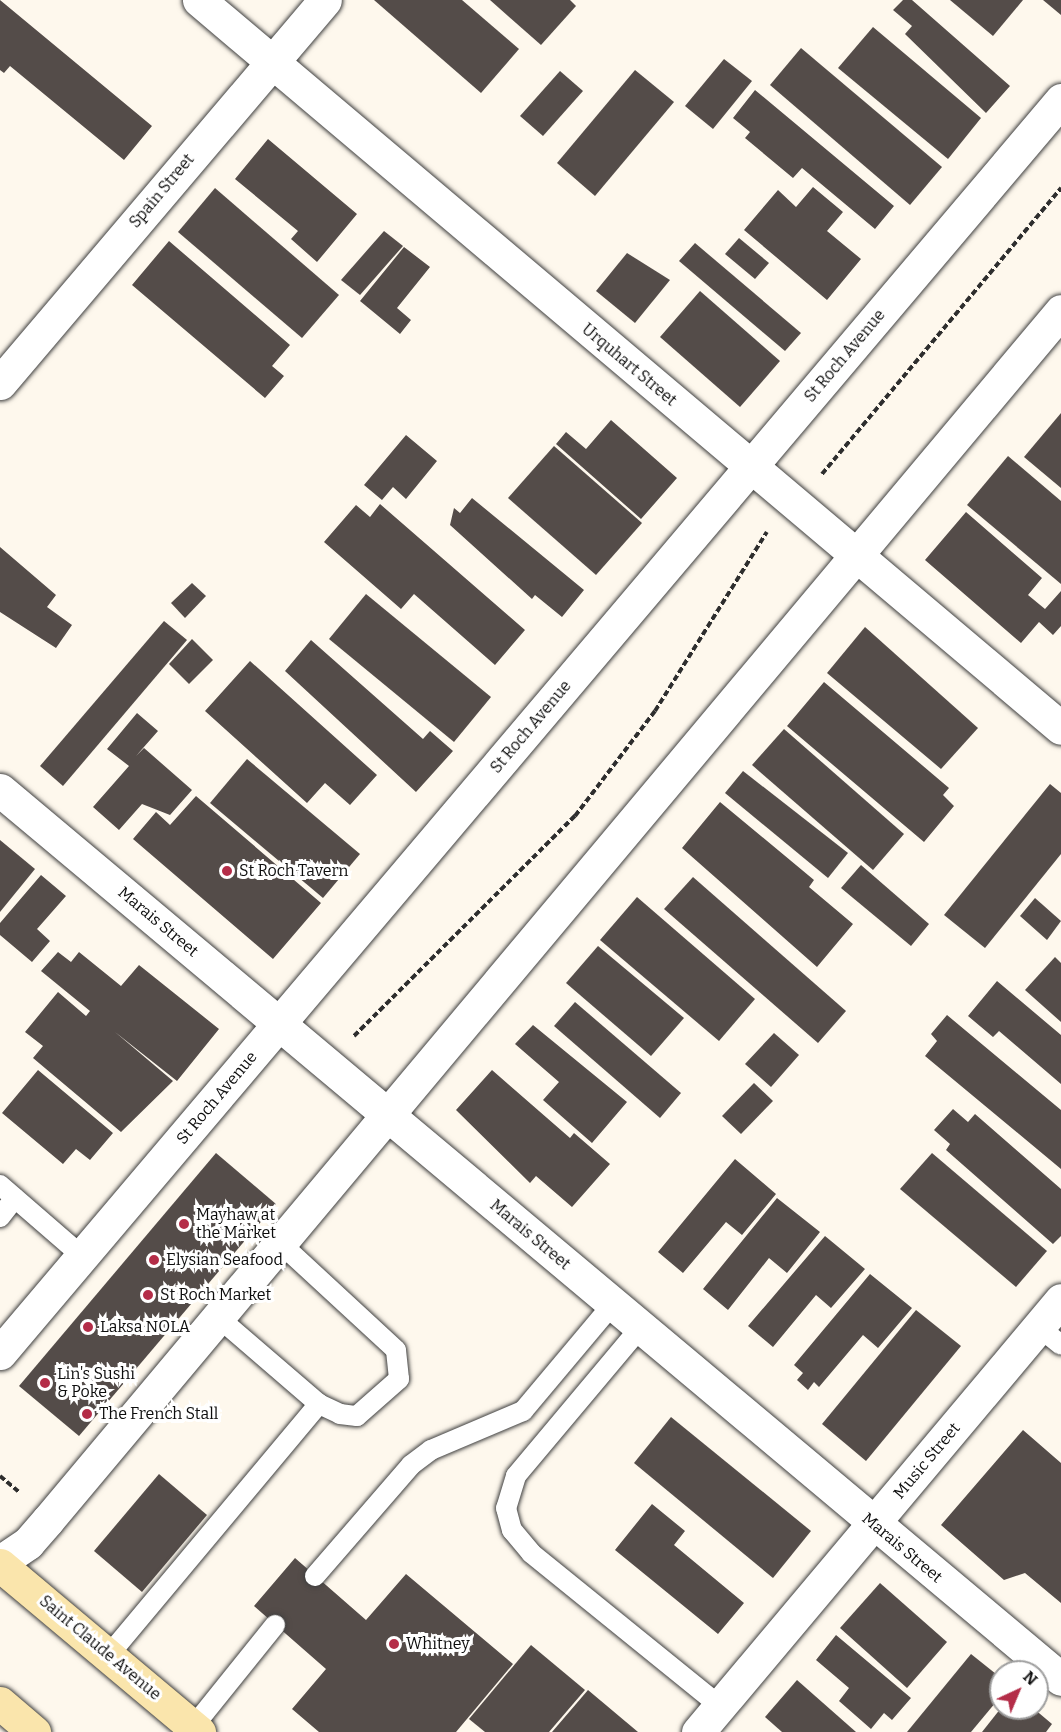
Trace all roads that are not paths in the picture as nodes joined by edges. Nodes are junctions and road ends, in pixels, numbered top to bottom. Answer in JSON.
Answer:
{"nodes":[{"id":1,"x":199,"y":0,"type":"edge"},
{"id":2,"x":325,"y":0,"type":"edge"},
{"id":3,"x":272,"y":61,"type":"junction"},
{"id":4,"x":1061,"y":100,"type":"edge"},
{"id":5,"x":1061,"y":311,"type":"edge"},
{"id":6,"x":0,"y":383,"type":"edge"},
{"id":7,"x":750,"y":468,"type":"junction"},
{"id":8,"x":856,"y":556,"type":"junction"},
{"id":9,"x":1061,"y":728,"type":"edge"},
{"id":10,"x":0,"y":790,"type":"edge"},
{"id":11,"x":279,"y":1024,"type":"junction"},
{"id":12,"x":389,"y":1117,"type":"junction"},
{"id":13,"x":0,"y":1185,"type":"edge"},
{"id":14,"x":15,"y":1198,"type":"junction"},
{"id":15,"x":0,"y":1217,"type":"edge"},
{"id":16,"x":281,"y":1244,"type":"junction"},
{"id":17,"x":82,"y":1256,"type":"junction"},
{"id":18,"x":1061,"y":1300,"type":"edge"},
{"id":19,"x":612,"y":1305,"type":"junction"},
{"id":20,"x":219,"y":1318,"type":"junction"},
{"id":21,"x":640,"y":1328,"type":"junction"},
{"id":22,"x":1050,"y":1336,"type":"edge"},
{"id":23,"x":0,"y":1353,"type":"edge"},
{"id":24,"x":319,"y":1404,"type":"junction"},
{"id":25,"x":874,"y":1525,"type":"junction"},
{"id":26,"x":0,"y":1564,"type":"edge"},
{"id":27,"x":315,"y":1576,"type":"dead end"},
{"id":28,"x":275,"y":1625,"type":"dead end"},
{"id":29,"x":108,"y":1656,"type":"junction"},
{"id":30,"x":1061,"y":1679,"type":"edge"},
{"id":31,"x":0,"y":1703,"type":"edge"},
{"id":32,"x":720,"y":1706,"type":"junction"},
{"id":33,"x":196,"y":1730,"type":"edge"},
{"id":34,"x":34,"y":1732,"type":"edge"},
{"id":35,"x":698,"y":1732,"type":"edge"}],
"edges":[{"from":1,"to":3,"type":"street","name":"Urquhart Street"},
{"from":2,"to":3,"type":"street","name":"Spain Street"},
{"from":3,"to":6,"type":"street","name":"Spain Street"},
{"from":3,"to":7,"type":"street","name":"Urquhart Street"},
{"from":4,"to":7,"type":"street","name":"St Roch Avenue"},
{"from":5,"to":8,"type":"street"},
{"from":7,"to":8,"type":"street","name":"Urquhart Street"},
{"from":7,"to":11,"type":"street","name":"St Roch Avenue"},
{"from":8,"to":9,"type":"street","name":"Urquhart Street"},
{"from":8,"to":12,"type":"street"},
{"from":10,"to":11,"type":"street","name":"Marais Street"},
{"from":11,"to":12,"type":"street","name":"Marais Street"},
{"from":11,"to":17,"type":"street","name":"St Roch Avenue"},
{"from":12,"to":16,"type":"street"},
{"from":12,"to":19,"type":"street","name":"Marais Street"},
{"from":13,"to":14,"type":"lane"},
{"from":14,"to":15,"type":"lane"},
{"from":14,"to":17,"type":"lane"},
{"from":16,"to":20,"type":"street"},
{"from":16,"to":24,"type":"lane"},
{"from":17,"to":23,"type":"street","name":"St Roch Avenue"},
{"from":18,"to":22,"type":"street","name":"Music Street"},
{"from":19,"to":21,"type":"street","name":"Marais Street"},
{"from":19,"to":27,"type":"lane"},
{"from":20,"to":24,"type":"lane"},
{"from":20,"to":26,"type":"street"},
{"from":21,"to":25,"type":"street","name":"Marais Street"},
{"from":21,"to":32,"type":"lane"},
{"from":22,"to":25,"type":"street","name":"Music Street"},
{"from":24,"to":29,"type":"lane"},
{"from":25,"to":30,"type":"street","name":"Marais Street"},
{"from":25,"to":32,"type":"street","name":"Music Street"},
{"from":26,"to":29,"type":"main road","name":"Saint Claude Avenue"},
{"from":28,"to":33,"type":"lane"},
{"from":29,"to":33,"type":"main road","name":"Saint Claude Avenue"},
{"from":31,"to":34,"type":"main road"},
{"from":32,"to":35,"type":"street","name":"Music Street"}]}
